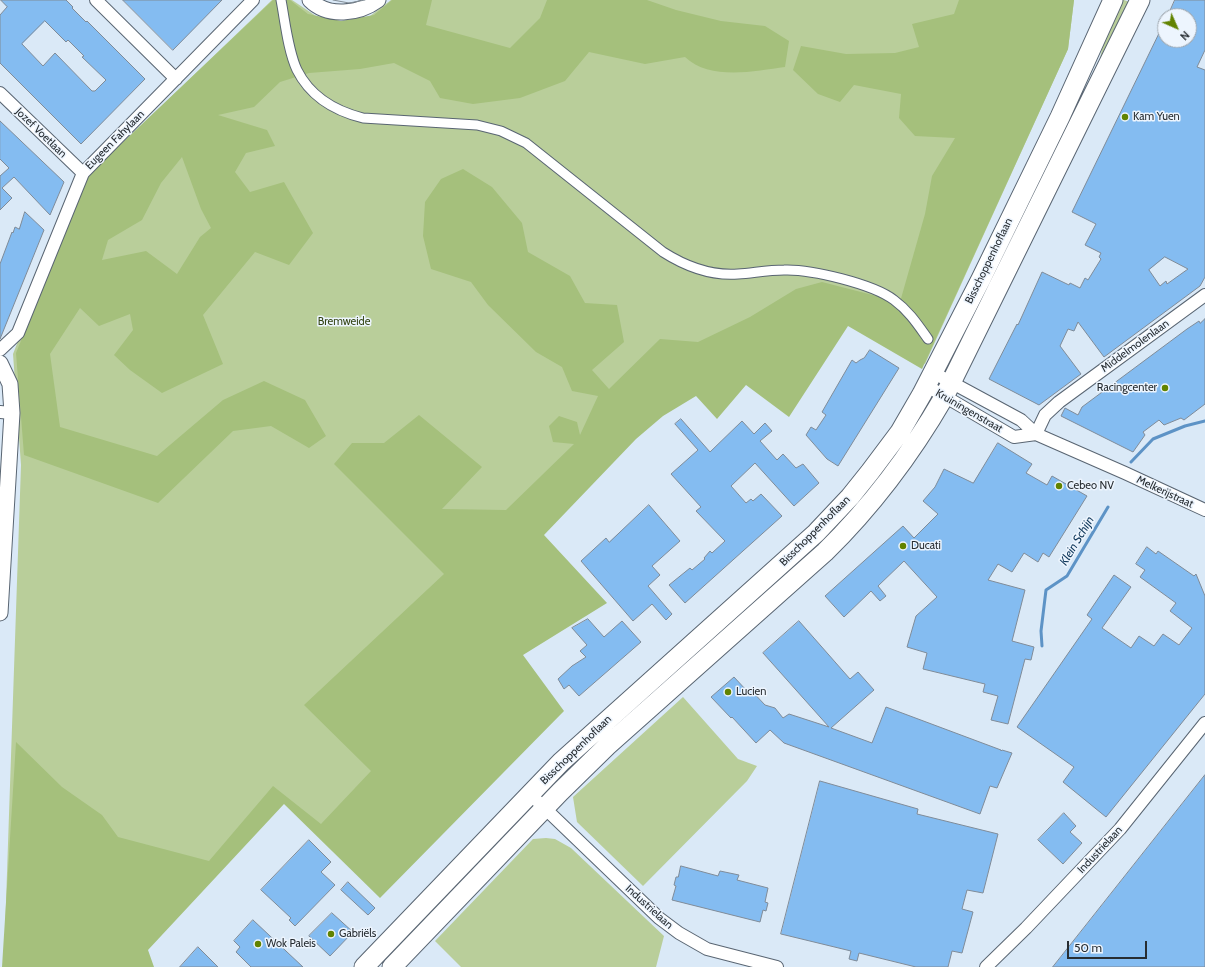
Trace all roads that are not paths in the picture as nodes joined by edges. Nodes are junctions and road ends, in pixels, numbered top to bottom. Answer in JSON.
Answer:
{"nodes":[{"id":1,"x":96,"y":0,"type":"edge"},
{"id":2,"x":253,"y":0,"type":"edge"},
{"id":3,"x":281,"y":0,"type":"edge"},
{"id":4,"x":310,"y":0,"type":"edge"},
{"id":5,"x":378,"y":0,"type":"edge"},
{"id":6,"x":1113,"y":0,"type":"edge"},
{"id":7,"x":1140,"y":0,"type":"edge"},
{"id":8,"x":176,"y":79,"type":"junction"},
{"id":9,"x":0,"y":93,"type":"edge"},
{"id":10,"x":83,"y":172,"type":"junction"},
{"id":11,"x":1205,"y":295,"type":"edge"},
{"id":12,"x":928,"y":339,"type":"dead end"},
{"id":13,"x":0,"y":350,"type":"edge"},
{"id":14,"x":0,"y":363,"type":"edge"},
{"id":15,"x":930,"y":380,"type":"junction"},
{"id":16,"x":948,"y":390,"type":"junction"},
{"id":17,"x":6,"y":413,"type":"edge"},
{"id":18,"x":1036,"y":434,"type":"junction"},
{"id":19,"x":1125,"y":473,"type":"joint"},
{"id":20,"x":1205,"y":510,"type":"edge"},
{"id":21,"x":0,"y":613,"type":"edge"},
{"id":22,"x":1205,"y":723,"type":"edge"},
{"id":23,"x":530,"y":794,"type":"junction"},
{"id":24,"x":544,"y":808,"type":"junction"},
{"id":25,"x":370,"y":961,"type":"edge"},
{"id":26,"x":392,"y":967,"type":"edge"},
{"id":27,"x":777,"y":967,"type":"edge"},
{"id":28,"x":986,"y":967,"type":"edge"}],
"edges":[{"from":1,"to":8,"type":"street"},
{"from":2,"to":8,"type":"street","name":"Eugeen Fahylaan"},
{"from":3,"to":12,"type":"street"},
{"from":4,"to":5,"type":"street"},
{"from":6,"to":15,"type":"main road","name":"Bisschoppenhoflaan"},
{"from":7,"to":16,"type":"main road","name":"Bisschoppenhoflaan"},
{"from":8,"to":10,"type":"street","name":"Eugeen Fahylaan"},
{"from":9,"to":10,"type":"street","name":"Jozef Voetlaan"},
{"from":10,"to":13,"type":"street","name":"Eugeen Fahylaan"},
{"from":11,"to":18,"type":"street","name":"Middelmolenlaan"},
{"from":14,"to":17,"type":"street"},
{"from":15,"to":16,"type":"street","name":"Kruiningenstraat"},
{"from":15,"to":23,"type":"main road","name":"Bisschoppenhoflaan"},
{"from":16,"to":18,"type":"street","name":"Kruiningenstraat"},
{"from":16,"to":18,"type":"street","name":"Kruiningenstraat"},
{"from":16,"to":24,"type":"main road","name":"Bisschoppenhoflaan"},
{"from":17,"to":21,"type":"street"},
{"from":18,"to":19,"type":"street","name":"Kruiningenstraat"},
{"from":19,"to":20,"type":"street","name":"Melkerijstraat"},
{"from":22,"to":28,"type":"street","name":"Industrielaan"},
{"from":23,"to":24,"type":"street","name":"Industrielaan"},
{"from":23,"to":25,"type":"main road","name":"Bisschoppenhoflaan"},
{"from":24,"to":26,"type":"main road","name":"Bisschoppenhoflaan"},
{"from":24,"to":27,"type":"street","name":"Industrielaan"}]}
